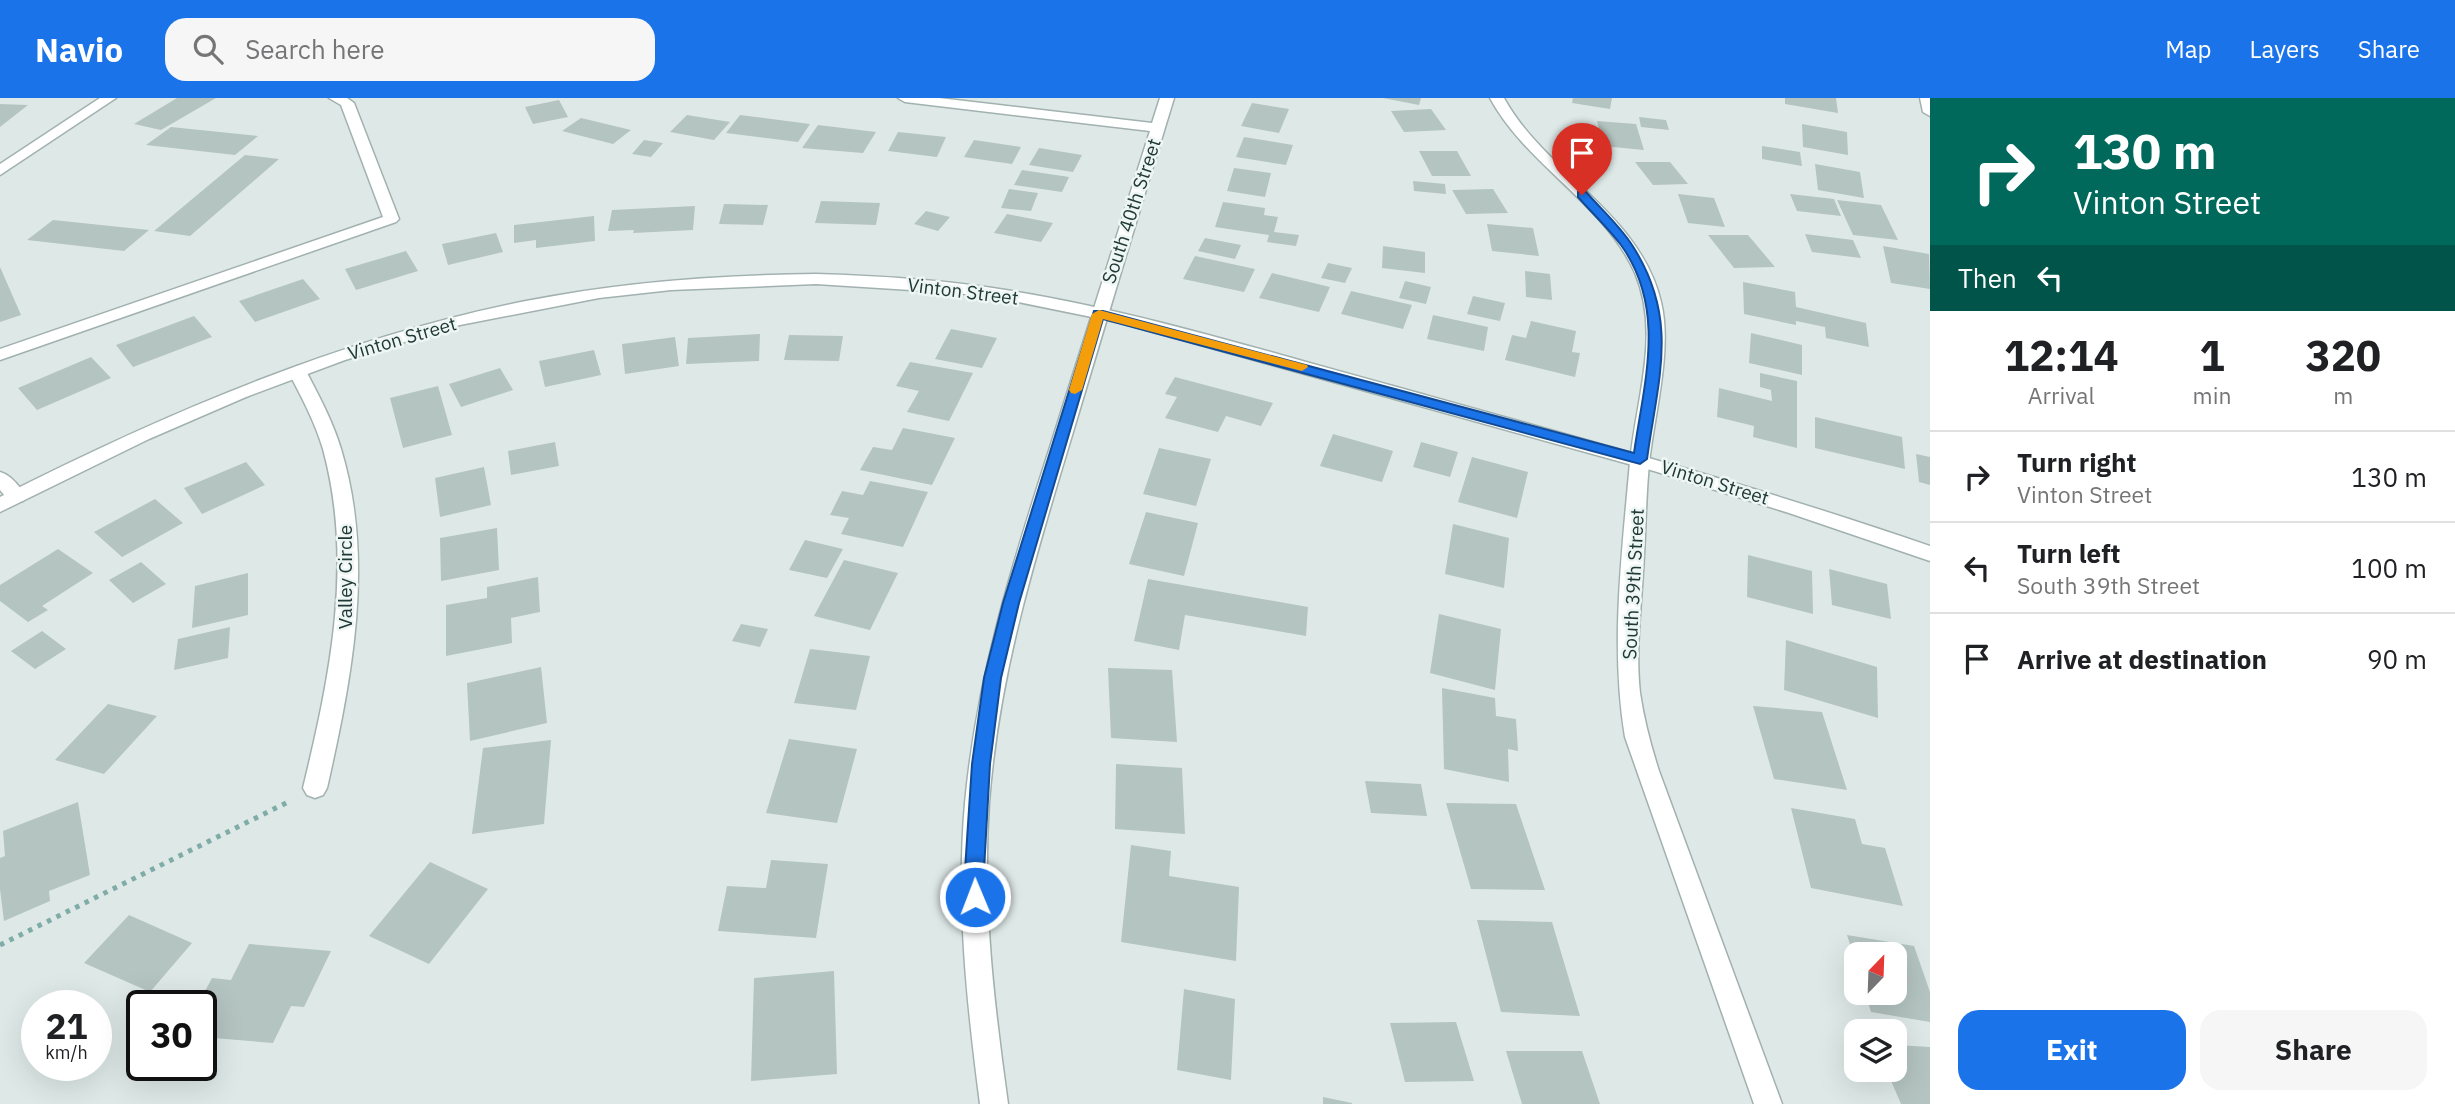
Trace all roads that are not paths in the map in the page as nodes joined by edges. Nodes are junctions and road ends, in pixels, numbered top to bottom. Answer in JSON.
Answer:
{"nodes":[{"id":1,"x":109,"y":98,"type":"edge"},
{"id":2,"x":905,"y":98,"type":"edge"},
{"id":3,"x":1167,"y":98,"type":"edge"},
{"id":4,"x":1497,"y":98,"type":"edge"},
{"id":5,"x":1927,"y":98,"type":"edge"},
{"id":6,"x":347,"y":100,"type":"edge"},
{"id":7,"x":1930,"y":112,"type":"edge"},
{"id":8,"x":1158,"y":128,"type":"junction"},
{"id":9,"x":0,"y":171,"type":"edge"},
{"id":10,"x":1099,"y":314,"type":"junction"},
{"id":11,"x":0,"y":355,"type":"edge"},
{"id":12,"x":297,"y":371,"type":"junction"},
{"id":13,"x":1640,"y":459,"type":"junction"},
{"id":14,"x":0,"y":478,"type":"edge"},
{"id":15,"x":8,"y":500,"type":"edge"},
{"id":16,"x":1930,"y":554,"type":"edge"},
{"id":17,"x":315,"y":788,"type":"road end"},
{"id":18,"x":994,"y":1104,"type":"edge"},
{"id":19,"x":1768,"y":1104,"type":"edge"}],
"edges":[{"from":1,"to":9,"type":"street"},
{"from":2,"to":8,"type":"street"},
{"from":3,"to":8,"type":"street","name":"South 40th Street"},
{"from":4,"to":13,"type":"street","name":"South 39th Street"},
{"from":5,"to":7,"type":"street"},
{"from":6,"to":11,"type":"street"},
{"from":8,"to":10,"type":"street","name":"South 40th Street"},
{"from":10,"to":12,"type":"street","name":"Vinton Street"},
{"from":10,"to":13,"type":"street","name":"Vinton Street"},
{"from":10,"to":18,"type":"street","name":"South 40th Street"},
{"from":12,"to":15,"type":"street","name":"Vinton Street"},
{"from":12,"to":17,"type":"street","name":"Valley Circle"},
{"from":13,"to":16,"type":"street","name":"Vinton Street"},
{"from":13,"to":19,"type":"street","name":"South 39th Street"},
{"from":14,"to":15,"type":"street"}]}
